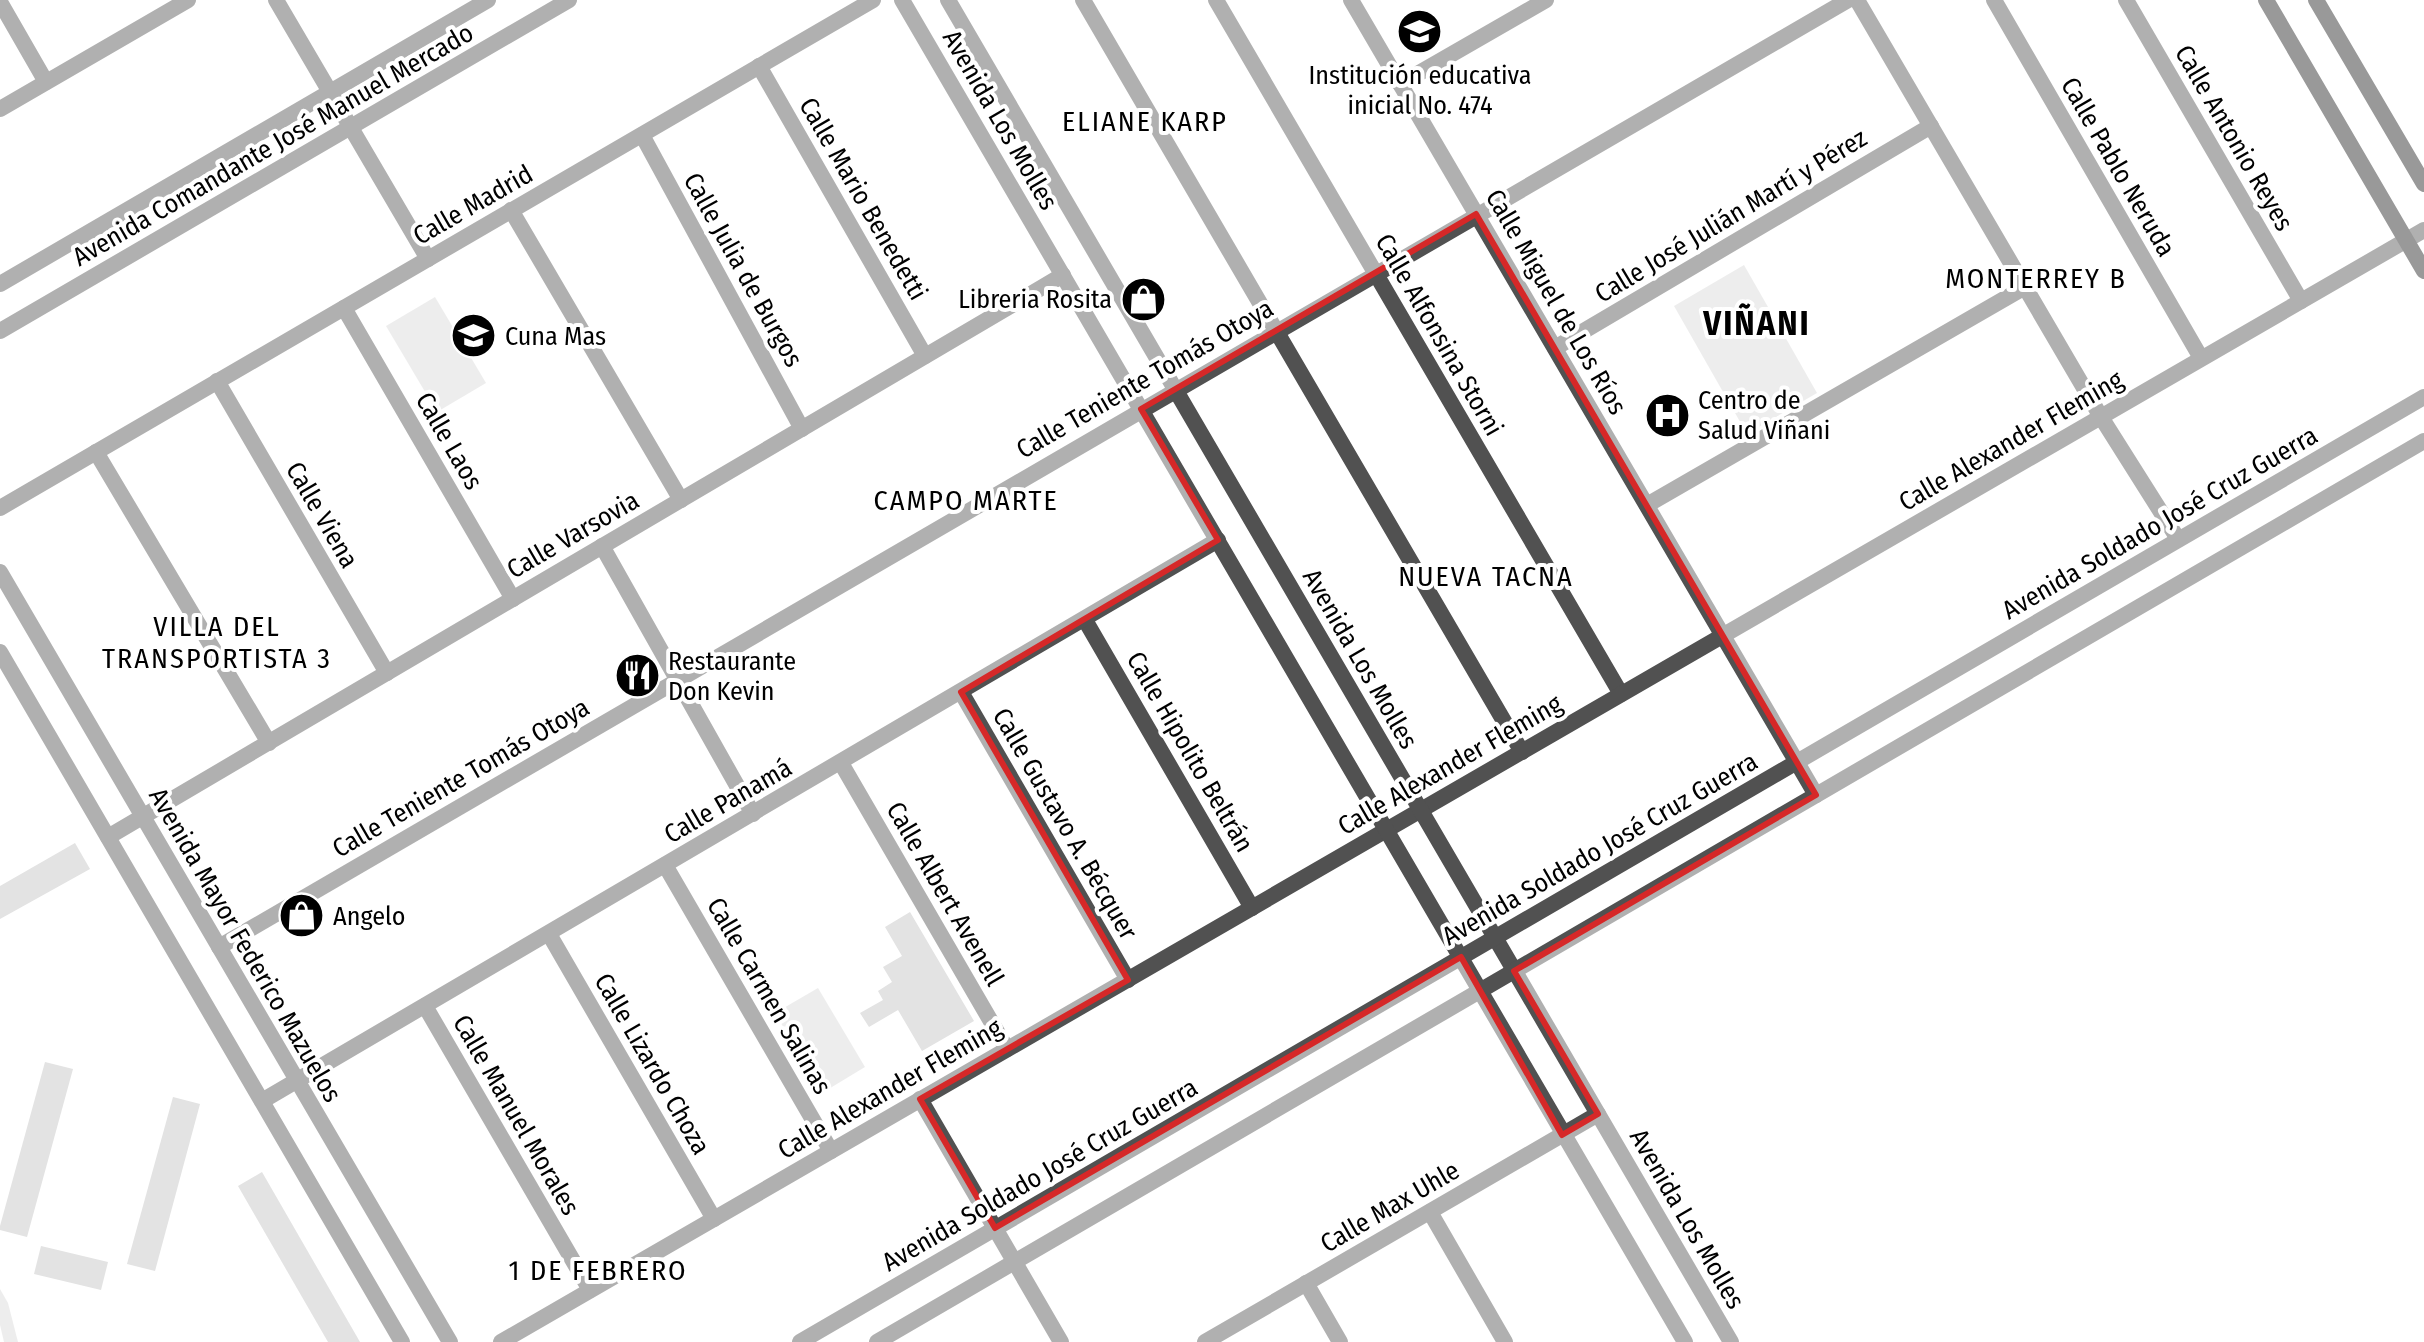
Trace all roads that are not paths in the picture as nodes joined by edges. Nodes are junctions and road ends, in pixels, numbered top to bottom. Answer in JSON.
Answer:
{"nodes":[{"id":1,"x":188,"y":0,"type":"edge"},
{"id":2,"x":276,"y":0,"type":"edge"},
{"id":3,"x":488,"y":0,"type":"edge"},
{"id":4,"x":569,"y":0,"type":"edge"},
{"id":5,"x":873,"y":0,"type":"edge"},
{"id":6,"x":902,"y":0,"type":"edge"},
{"id":7,"x":948,"y":0,"type":"edge"},
{"id":8,"x":1083,"y":0,"type":"edge"},
{"id":9,"x":1216,"y":0,"type":"edge"},
{"id":10,"x":1351,"y":0,"type":"edge"},
{"id":11,"x":1546,"y":0,"type":"edge"},
{"id":12,"x":1848,"y":0,"type":"edge"},
{"id":13,"x":1857,"y":0,"type":"edge"},
{"id":14,"x":1994,"y":0,"type":"edge"},
{"id":15,"x":2126,"y":0,"type":"edge"},
{"id":16,"x":2266,"y":0,"type":"edge"},
{"id":17,"x":2316,"y":0,"type":"edge"},
{"id":18,"x":0,"y":2,"type":"edge"},
{"id":19,"x":164,"y":6,"type":"edge"},
{"id":20,"x":759,"y":66,"type":"junction"},
{"id":21,"x":46,"y":82,"type":"junction"},
{"id":22,"x":1400,"y":84,"type":"junction"},
{"id":23,"x":330,"y":92,"type":"junction"},
{"id":24,"x":0,"y":109,"type":"edge"},
{"id":25,"x":1931,"y":126,"type":"junction"},
{"id":26,"x":351,"y":127,"type":"junction"},
{"id":27,"x":642,"y":135,"type":"junction"},
{"id":28,"x":2424,"y":184,"type":"edge"},
{"id":29,"x":511,"y":210,"type":"junction"},
{"id":30,"x":1476,"y":214,"type":"junction"},
{"id":31,"x":2424,"y":230,"type":"edge"},
{"id":32,"x":2406,"y":240,"type":"junction"},
{"id":33,"x":428,"y":259,"type":"junction"},
{"id":34,"x":2424,"y":271,"type":"edge"},
{"id":35,"x":1374,"y":273,"type":"junction"},
{"id":36,"x":1063,"y":275,"type":"junction"},
{"id":37,"x":0,"y":284,"type":"edge"},
{"id":38,"x":2025,"y":287,"type":"junction"},
{"id":39,"x":2301,"y":301,"type":"junction"},
{"id":40,"x":344,"y":308,"type":"junction"},
{"id":41,"x":0,"y":331,"type":"edge"},
{"id":42,"x":1275,"y":331,"type":"junction"},
{"id":43,"x":1555,"y":348,"type":"junction"},
{"id":44,"x":925,"y":356,"type":"junction"},
{"id":45,"x":2201,"y":358,"type":"junction"},
{"id":46,"x":217,"y":381,"type":"junction"},
{"id":47,"x":1175,"y":389,"type":"junction"},
{"id":48,"x":2424,"y":397,"type":"edge"},
{"id":49,"x":1141,"y":409,"type":"junction"},
{"id":50,"x":2101,"y":417,"type":"junction"},
{"id":51,"x":802,"y":429,"type":"junction"},
{"id":52,"x":2424,"y":441,"type":"edge"},
{"id":53,"x":96,"y":452,"type":"junction"},
{"id":54,"x":681,"y":500,"type":"junction"},
{"id":55,"x":1647,"y":505,"type":"junction"},
{"id":56,"x":0,"y":508,"type":"edge"},
{"id":57,"x":2178,"y":539,"type":"junction"},
{"id":58,"x":1218,"y":540,"type":"junction"},
{"id":59,"x":602,"y":546,"type":"junction"},
{"id":60,"x":0,"y":572,"type":"edge"},
{"id":61,"x":513,"y":599,"type":"junction"},
{"id":62,"x":1085,"y":620,"type":"junction"},
{"id":63,"x":1723,"y":635,"type":"junction"},
{"id":64,"x":0,"y":652,"type":"edge"},
{"id":65,"x":387,"y":673,"type":"junction"},
{"id":66,"x":676,"y":680,"type":"junction"},
{"id":67,"x":961,"y":692,"type":"junction"},
{"id":68,"x":1621,"y":694,"type":"junction"},
{"id":69,"x":269,"y":743,"type":"junction"},
{"id":70,"x":1522,"y":752,"type":"junction"},
{"id":71,"x":1797,"y":762,"type":"junction"},
{"id":72,"x":841,"y":763,"type":"junction"},
{"id":73,"x":1816,"y":795,"type":"junction"},
{"id":74,"x":1420,"y":810,"type":"junction"},
{"id":75,"x":753,"y":814,"type":"junction"},
{"id":76,"x":143,"y":817,"type":"junction"},
{"id":77,"x":1386,"y":830,"type":"junction"},
{"id":78,"x":108,"y":837,"type":"junction"},
{"id":79,"x":665,"y":865,"type":"junction"},
{"id":80,"x":1252,"y":908,"type":"junction"},
{"id":81,"x":549,"y":934,"type":"junction"},
{"id":82,"x":1495,"y":937,"type":"junction"},
{"id":83,"x":219,"y":947,"type":"junction"},
{"id":84,"x":1461,"y":957,"type":"junction"},
{"id":85,"x":1514,"y":971,"type":"junction"},
{"id":86,"x":1128,"y":980,"type":"junction"},
{"id":87,"x":1479,"y":991,"type":"junction"},
{"id":88,"x":425,"y":1006,"type":"junction"},
{"id":89,"x":1007,"y":1049,"type":"junction"},
{"id":90,"x":297,"y":1080,"type":"junction"},
{"id":91,"x":920,"y":1099,"type":"junction"},
{"id":92,"x":262,"y":1101,"type":"junction"},
{"id":93,"x":1598,"y":1114,"type":"junction"},
{"id":94,"x":1562,"y":1135,"type":"junction"},
{"id":95,"x":831,"y":1151,"type":"junction"},
{"id":96,"x":1430,"y":1212,"type":"junction"},
{"id":97,"x":714,"y":1219,"type":"junction"},
{"id":98,"x":995,"y":1228,"type":"junction"},
{"id":99,"x":1015,"y":1262,"type":"junction"},
{"id":100,"x":1306,"y":1283,"type":"junction"},
{"id":101,"x":590,"y":1290,"type":"junction"},
{"id":102,"x":402,"y":1342,"type":"edge"},
{"id":103,"x":450,"y":1342,"type":"edge"},
{"id":104,"x":501,"y":1342,"type":"edge"},
{"id":105,"x":800,"y":1342,"type":"edge"},
{"id":106,"x":877,"y":1342,"type":"edge"},
{"id":107,"x":1061,"y":1342,"type":"edge"},
{"id":108,"x":1205,"y":1342,"type":"edge"},
{"id":109,"x":1340,"y":1342,"type":"edge"},
{"id":110,"x":1505,"y":1342,"type":"edge"},
{"id":111,"x":1685,"y":1342,"type":"edge"},
{"id":112,"x":1731,"y":1342,"type":"edge"}],
"edges":[{"from":1,"to":19,"type":"street"},
{"from":2,"to":23,"type":"street"},
{"from":3,"to":23,"type":"street","name":"Avenida Comandante José Manuel Mercado"},
{"from":4,"to":26,"type":"street","name":"Avenida Comandante José Manuel Mercado"},
{"from":5,"to":20,"type":"street","name":"Calle Madrid"},
{"from":6,"to":36,"type":"street","name":"Avenida Los Molles"},
{"from":7,"to":47,"type":"street","name":"Avenida Los Molles"},
{"from":8,"to":42,"type":"street"},
{"from":9,"to":35,"type":"street","name":"Calle Alfonsina Storni"},
{"from":10,"to":22,"type":"street","name":"Calle Miguel de Los Ríos"},
{"from":11,"to":22,"type":"street"},
{"from":12,"to":30,"type":"street","name":"Calle Teniente Tomás Otoya"},
{"from":13,"to":25,"type":"street"},
{"from":14,"to":45,"type":"street","name":"Calle Pablo Neruda"},
{"from":15,"to":39,"type":"street","name":"Calle Antonio Reyes"},
{"from":16,"to":32,"type":"main road"},
{"from":17,"to":28,"type":"main road"},
{"from":18,"to":21,"type":"street"},
{"from":19,"to":21,"type":"street"},
{"from":20,"to":27,"type":"street","name":"Calle Madrid"},
{"from":20,"to":44,"type":"street","name":"Calle Mario Benedetti"},
{"from":21,"to":24,"type":"street"},
{"from":22,"to":30,"type":"street","name":"Calle Miguel de Los Ríos"},
{"from":23,"to":26,"type":"street"},
{"from":23,"to":37,"type":"street","name":"Avenida Comandante José Manuel Mercado"},
{"from":25,"to":38,"type":"street"},
{"from":25,"to":43,"type":"street","name":"Calle José Julián Martí y Pérez"},
{"from":26,"to":33,"type":"street"},
{"from":26,"to":41,"type":"street","name":"Avenida Comandante José Manuel Mercado"},
{"from":27,"to":29,"type":"street","name":"Calle Madrid"},
{"from":27,"to":51,"type":"street","name":"Calle Julia de Burgos"},
{"from":29,"to":33,"type":"street","name":"Calle Madrid"},
{"from":29,"to":54,"type":"street"},
{"from":30,"to":35,"type":"street","name":"Calle Teniente Tomás Otoya"},
{"from":30,"to":43,"type":"street","name":"Calle Miguel de Los Ríos"},
{"from":31,"to":32,"type":"street","name":"Calle Alexander Fleming"},
{"from":32,"to":34,"type":"main road"},
{"from":32,"to":39,"type":"street","name":"Calle Alexander Fleming"},
{"from":33,"to":40,"type":"street","name":"Calle Madrid"},
{"from":35,"to":42,"type":"street","name":"Calle Teniente Tomás Otoya"},
{"from":35,"to":68,"type":"street","name":"Calle Alfonsina Storni"},
{"from":36,"to":44,"type":"street","name":"Calle Varsovia"},
{"from":36,"to":49,"type":"street","name":"Avenida Los Molles"},
{"from":38,"to":50,"type":"street"},
{"from":38,"to":55,"type":"street"},
{"from":39,"to":45,"type":"street","name":"Calle Alexander Fleming"},
{"from":40,"to":46,"type":"street","name":"Calle Madrid"},
{"from":40,"to":61,"type":"street","name":"Calle Laos"},
{"from":42,"to":47,"type":"street","name":"Calle Teniente Tomás Otoya"},
{"from":42,"to":70,"type":"street"},
{"from":43,"to":55,"type":"street","name":"Calle Miguel de Los Ríos"},
{"from":44,"to":51,"type":"street","name":"Calle Varsovia"},
{"from":45,"to":50,"type":"street","name":"Calle Alexander Fleming"},
{"from":46,"to":53,"type":"street","name":"Calle Madrid"},
{"from":46,"to":65,"type":"street","name":"Calle Viena"},
{"from":47,"to":49,"type":"street","name":"Calle Teniente Tomás Otoya"},
{"from":47,"to":74,"type":"street","name":"Avenida Los Molles"},
{"from":48,"to":57,"type":"street","name":"Avenida Soldado José Cruz Guerra"},
{"from":49,"to":58,"type":"street","name":"Avenida Los Molles"},
{"from":49,"to":66,"type":"street","name":"Calle Teniente Tomás Otoya"},
{"from":50,"to":57,"type":"street"},
{"from":50,"to":63,"type":"street","name":"Calle Alexander Fleming"},
{"from":51,"to":54,"type":"street","name":"Calle Varsovia"},
{"from":52,"to":73,"type":"street"},
{"from":53,"to":56,"type":"street","name":"Calle Madrid"},
{"from":53,"to":69,"type":"street"},
{"from":54,"to":59,"type":"street","name":"Calle Varsovia"},
{"from":55,"to":63,"type":"street","name":"Calle Miguel de Los Ríos"},
{"from":57,"to":71,"type":"street","name":"Avenida Soldado José Cruz Guerra"},
{"from":58,"to":62,"type":"street","name":"Calle Panamá"},
{"from":58,"to":77,"type":"street","name":"Avenida Los Molles"},
{"from":59,"to":61,"type":"street","name":"Calle Varsovia"},
{"from":59,"to":66,"type":"street"},
{"from":60,"to":76,"type":"street","name":"Avenida Mayor Federico Mazuelos"},
{"from":61,"to":65,"type":"street","name":"Calle Varsovia"},
{"from":62,"to":67,"type":"street","name":"Calle Panamá"},
{"from":62,"to":80,"type":"street","name":"Calle Hipolito Beltrán"},
{"from":63,"to":68,"type":"street","name":"Calle Alexander Fleming"},
{"from":63,"to":71,"type":"street","name":"Calle Miguel de Los Ríos"},
{"from":64,"to":78,"type":"street"},
{"from":65,"to":69,"type":"street","name":"Calle Varsovia"},
{"from":66,"to":75,"type":"street"},
{"from":66,"to":83,"type":"street","name":"Calle Teniente Tomás Otoya"},
{"from":67,"to":72,"type":"street","name":"Calle Panamá"},
{"from":67,"to":86,"type":"street","name":"Calle Gustavo A. Bécquer"},
{"from":68,"to":70,"type":"street","name":"Calle Alexander Fleming"},
{"from":69,"to":76,"type":"street","name":"Calle Varsovia"},
{"from":70,"to":74,"type":"street","name":"Calle Alexander Fleming"},
{"from":71,"to":73,"type":"street","name":"Calle Miguel de Los Ríos"},
{"from":71,"to":82,"type":"street","name":"Avenida Soldado José Cruz Guerra"},
{"from":72,"to":75,"type":"street","name":"Calle Panamá"},
{"from":72,"to":89,"type":"street","name":"Calle Albert Avenell"},
{"from":73,"to":85,"type":"street"},
{"from":74,"to":77,"type":"street","name":"Calle Alexander Fleming"},
{"from":74,"to":82,"type":"street","name":"Avenida Los Molles"},
{"from":75,"to":79,"type":"street","name":"Calle Panamá"},
{"from":76,"to":78,"type":"street","name":"Calle Varsovia"},
{"from":76,"to":83,"type":"street","name":"Avenida Mayor Federico Mazuelos"},
{"from":77,"to":80,"type":"street","name":"Calle Alexander Fleming"},
{"from":77,"to":84,"type":"street","name":"Avenida Los Molles"},
{"from":78,"to":92,"type":"street"},
{"from":79,"to":81,"type":"street","name":"Calle Panamá"},
{"from":79,"to":95,"type":"street","name":"Calle Carmen Salinas"},
{"from":80,"to":86,"type":"street","name":"Calle Alexander Fleming"},
{"from":81,"to":88,"type":"street","name":"Calle Panamá"},
{"from":81,"to":97,"type":"street","name":"Calle Lizardo Choza"},
{"from":82,"to":84,"type":"street","name":"Avenida Soldado José Cruz Guerra"},
{"from":82,"to":85,"type":"street","name":"Avenida Los Molles"},
{"from":83,"to":90,"type":"street","name":"Avenida Mayor Federico Mazuelos"},
{"from":84,"to":87,"type":"street","name":"Avenida Los Molles"},
{"from":84,"to":98,"type":"street","name":"Avenida Soldado José Cruz Guerra"},
{"from":85,"to":87,"type":"street"},
{"from":85,"to":93,"type":"street","name":"Avenida Los Molles"},
{"from":86,"to":89,"type":"street","name":"Calle Alexander Fleming"},
{"from":87,"to":94,"type":"street","name":"Avenida Los Molles"},
{"from":87,"to":99,"type":"street"},
{"from":88,"to":90,"type":"street","name":"Calle Panamá"},
{"from":88,"to":101,"type":"street","name":"Calle Manuel Morales"},
{"from":89,"to":91,"type":"street","name":"Calle Alexander Fleming"},
{"from":90,"to":92,"type":"street","name":"Calle Panamá"},
{"from":90,"to":103,"type":"street","name":"Avenida Mayor Federico Mazuelos"},
{"from":91,"to":95,"type":"street","name":"Calle Alexander Fleming"},
{"from":91,"to":98,"type":"street"},
{"from":92,"to":102,"type":"street"},
{"from":93,"to":94,"type":"street","name":"Calle Max Uhle"},
{"from":93,"to":112,"type":"street","name":"Avenida Los Molles"},
{"from":94,"to":96,"type":"street","name":"Calle Max Uhle"},
{"from":94,"to":111,"type":"street","name":"Avenida Los Molles"},
{"from":95,"to":97,"type":"street","name":"Calle Alexander Fleming"},
{"from":96,"to":100,"type":"street","name":"Calle Max Uhle"},
{"from":96,"to":110,"type":"street"},
{"from":97,"to":101,"type":"street","name":"Calle Alexander Fleming"},
{"from":98,"to":99,"type":"street"},
{"from":98,"to":105,"type":"street","name":"Avenida Soldado José Cruz Guerra"},
{"from":99,"to":106,"type":"street"},
{"from":99,"to":107,"type":"street"},
{"from":100,"to":108,"type":"street","name":"Calle Max Uhle"},
{"from":100,"to":109,"type":"street"},
{"from":101,"to":104,"type":"street","name":"Calle Alexander Fleming"}]}
